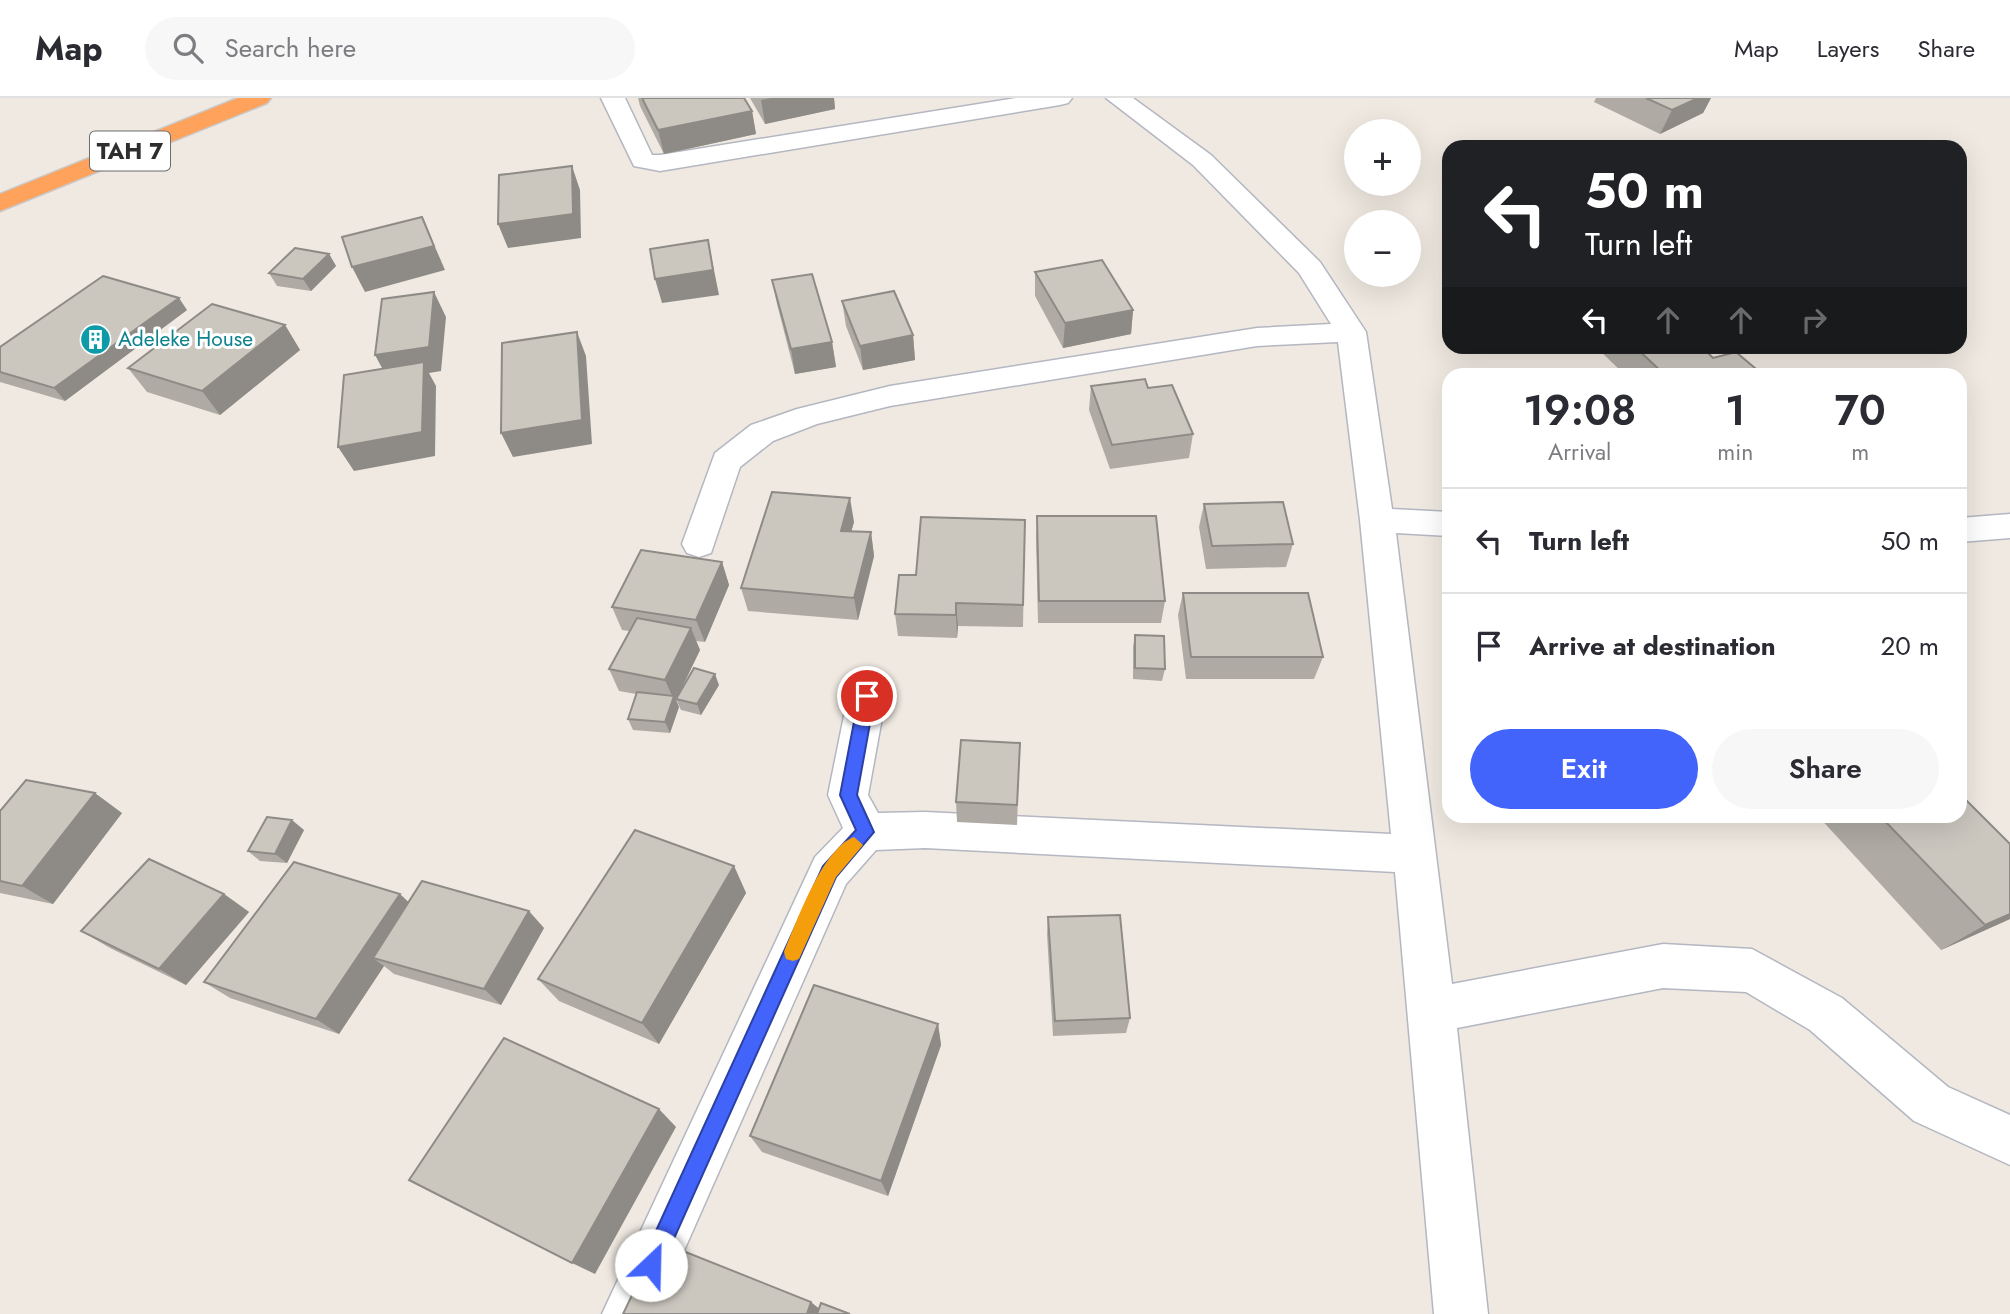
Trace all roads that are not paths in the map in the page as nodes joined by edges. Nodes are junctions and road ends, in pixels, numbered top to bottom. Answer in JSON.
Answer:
{"nodes":[{"id":1,"x":259,"y":98,"type":"edge"},
{"id":2,"x":613,"y":98,"type":"edge"},
{"id":3,"x":1060,"y":98,"type":"edge"},
{"id":4,"x":1118,"y":98,"type":"edge"},
{"id":5,"x":0,"y":203,"type":"edge"},
{"id":6,"x":1351,"y":332,"type":"junction"},
{"id":7,"x":1377,"y":520,"type":"junction"},
{"id":8,"x":1442,"y":524,"type":"edge"},
{"id":9,"x":2010,"y":526,"type":"edge"},
{"id":10,"x":1967,"y":529,"type":"edge"},
{"id":11,"x":699,"y":544,"type":"dead end"},
{"id":12,"x":867,"y":696,"type":"dead end"},
{"id":13,"x":866,"y":832,"type":"junction"},
{"id":14,"x":1414,"y":854,"type":"junction"},
{"id":15,"x":1432,"y":1010,"type":"junction"},
{"id":16,"x":2010,"y":1140,"type":"edge"},
{"id":17,"x":629,"y":1314,"type":"edge"},
{"id":18,"x":1461,"y":1314,"type":"edge"}],
"edges":[{"from":1,"to":5,"type":"highway","number":"TAH 7"},
{"from":2,"to":3,"type":"street"},
{"from":4,"to":6,"type":"street"},
{"from":6,"to":7,"type":"street"},
{"from":6,"to":11,"type":"street"},
{"from":7,"to":8,"type":"street"},
{"from":7,"to":14,"type":"street"},
{"from":9,"to":10,"type":"street"},
{"from":12,"to":13,"type":"street"},
{"from":13,"to":14,"type":"street"},
{"from":13,"to":17,"type":"street"},
{"from":14,"to":15,"type":"street"},
{"from":15,"to":16,"type":"street"},
{"from":15,"to":18,"type":"street"}]}
